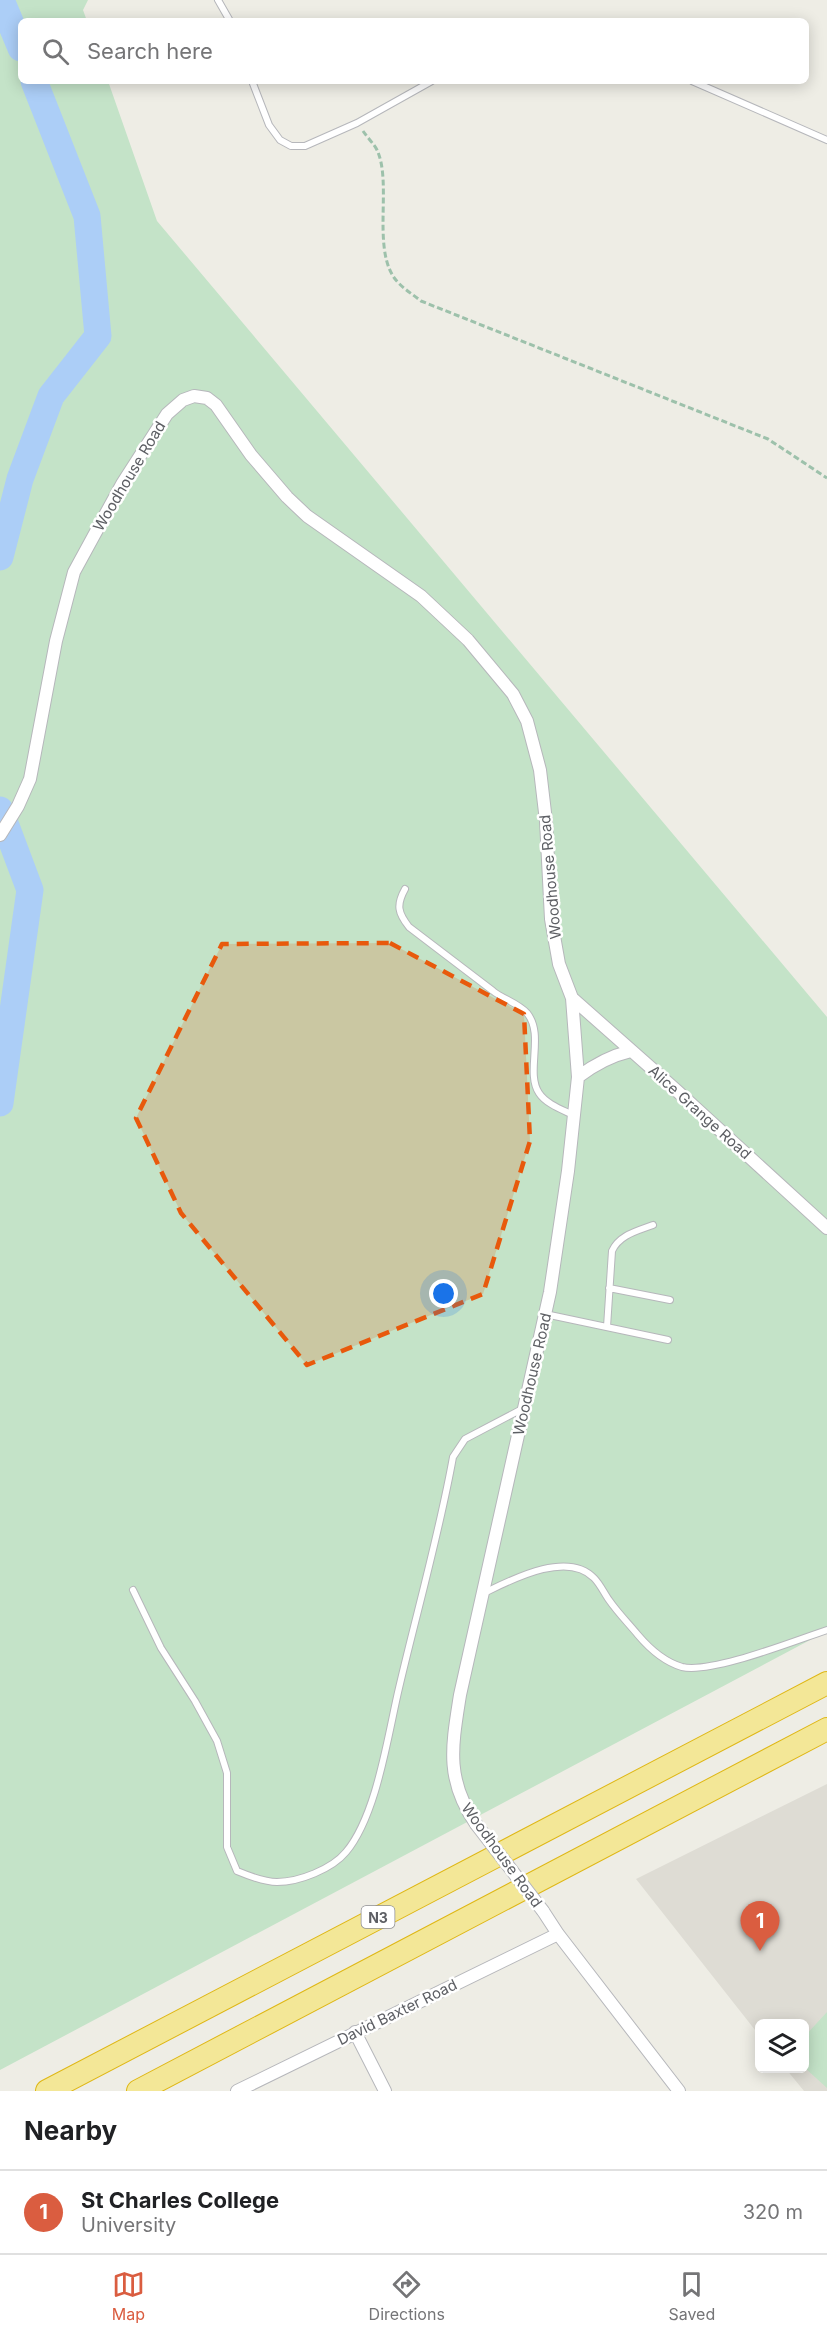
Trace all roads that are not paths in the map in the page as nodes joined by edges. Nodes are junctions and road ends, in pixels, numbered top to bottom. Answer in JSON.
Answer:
{"nodes":[{"id":1,"x":218,"y":0,"type":"edge"},
{"id":2,"x":228,"y":18,"type":"edge"},
{"id":3,"x":253,"y":84,"type":"edge"},
{"id":4,"x":427,"y":84,"type":"edge"},
{"id":5,"x":699,"y":84,"type":"edge"},
{"id":6,"x":827,"y":140,"type":"edge"},
{"id":7,"x":0,"y":835,"type":"edge"},
{"id":8,"x":405,"y":889,"type":"dead end"},
{"id":9,"x":572,"y":998,"type":"junction"},
{"id":10,"x":632,"y":1051,"type":"junction"},
{"id":11,"x":578,"y":1077,"type":"junction"},
{"id":12,"x":574,"y":1116,"type":"junction"},
{"id":13,"x":653,"y":1225,"type":"dead end"},
{"id":14,"x":827,"y":1228,"type":"edge"},
{"id":15,"x":609,"y":1288,"type":"junction"},
{"id":16,"x":670,"y":1300,"type":"dead end"},
{"id":17,"x":545,"y":1314,"type":"junction"},
{"id":18,"x":607,"y":1327,"type":"junction"},
{"id":19,"x":668,"y":1340,"type":"dead end"},
{"id":20,"x":524,"y":1408,"type":"junction"},
{"id":21,"x":133,"y":1590,"type":"dead end"},
{"id":22,"x":483,"y":1594,"type":"junction"},
{"id":23,"x":827,"y":1630,"type":"edge"},
{"id":24,"x":827,"y":1683,"type":"edge"},
{"id":25,"x":827,"y":1729,"type":"edge"},
{"id":26,"x":558,"y":1934,"type":"junction"},
{"id":27,"x":355,"y":2032,"type":"junction"},
{"id":28,"x":47,"y":2091,"type":"edge"},
{"id":29,"x":138,"y":2091,"type":"edge"},
{"id":30,"x":237,"y":2091,"type":"edge"},
{"id":31,"x":385,"y":2091,"type":"edge"},
{"id":32,"x":679,"y":2091,"type":"edge"}],
"edges":[{"from":1,"to":2,"type":"lane"},
{"from":3,"to":4,"type":"lane"},
{"from":5,"to":6,"type":"lane"},
{"from":7,"to":9,"type":"street","name":"Woodhouse Road"},
{"from":8,"to":12,"type":"lane"},
{"from":9,"to":10,"type":"street","name":"Alice Grange Road"},
{"from":9,"to":11,"type":"street","name":"Woodhouse Road"},
{"from":10,"to":11,"type":"street"},
{"from":10,"to":14,"type":"street","name":"Alice Grange Road"},
{"from":11,"to":12,"type":"street","name":"Woodhouse Road"},
{"from":12,"to":17,"type":"street","name":"Woodhouse Road"},
{"from":13,"to":15,"type":"lane"},
{"from":15,"to":16,"type":"lane"},
{"from":15,"to":18,"type":"lane"},
{"from":17,"to":18,"type":"lane"},
{"from":17,"to":20,"type":"street","name":"Woodhouse Road"},
{"from":18,"to":19,"type":"lane"},
{"from":20,"to":21,"type":"lane"},
{"from":20,"to":22,"type":"street","name":"Woodhouse Road"},
{"from":22,"to":23,"type":"lane"},
{"from":22,"to":26,"type":"street","name":"Woodhouse Road","bridge":true},
{"from":24,"to":28,"type":"highway","number":"N3"},
{"from":25,"to":29,"type":"highway"},
{"from":26,"to":27,"type":"street","name":"David Baxter Road"},
{"from":26,"to":32,"type":"street","name":"Woodhouse Road"},
{"from":27,"to":30,"type":"street","name":"David Baxter Road"},
{"from":27,"to":31,"type":"street"}]}
